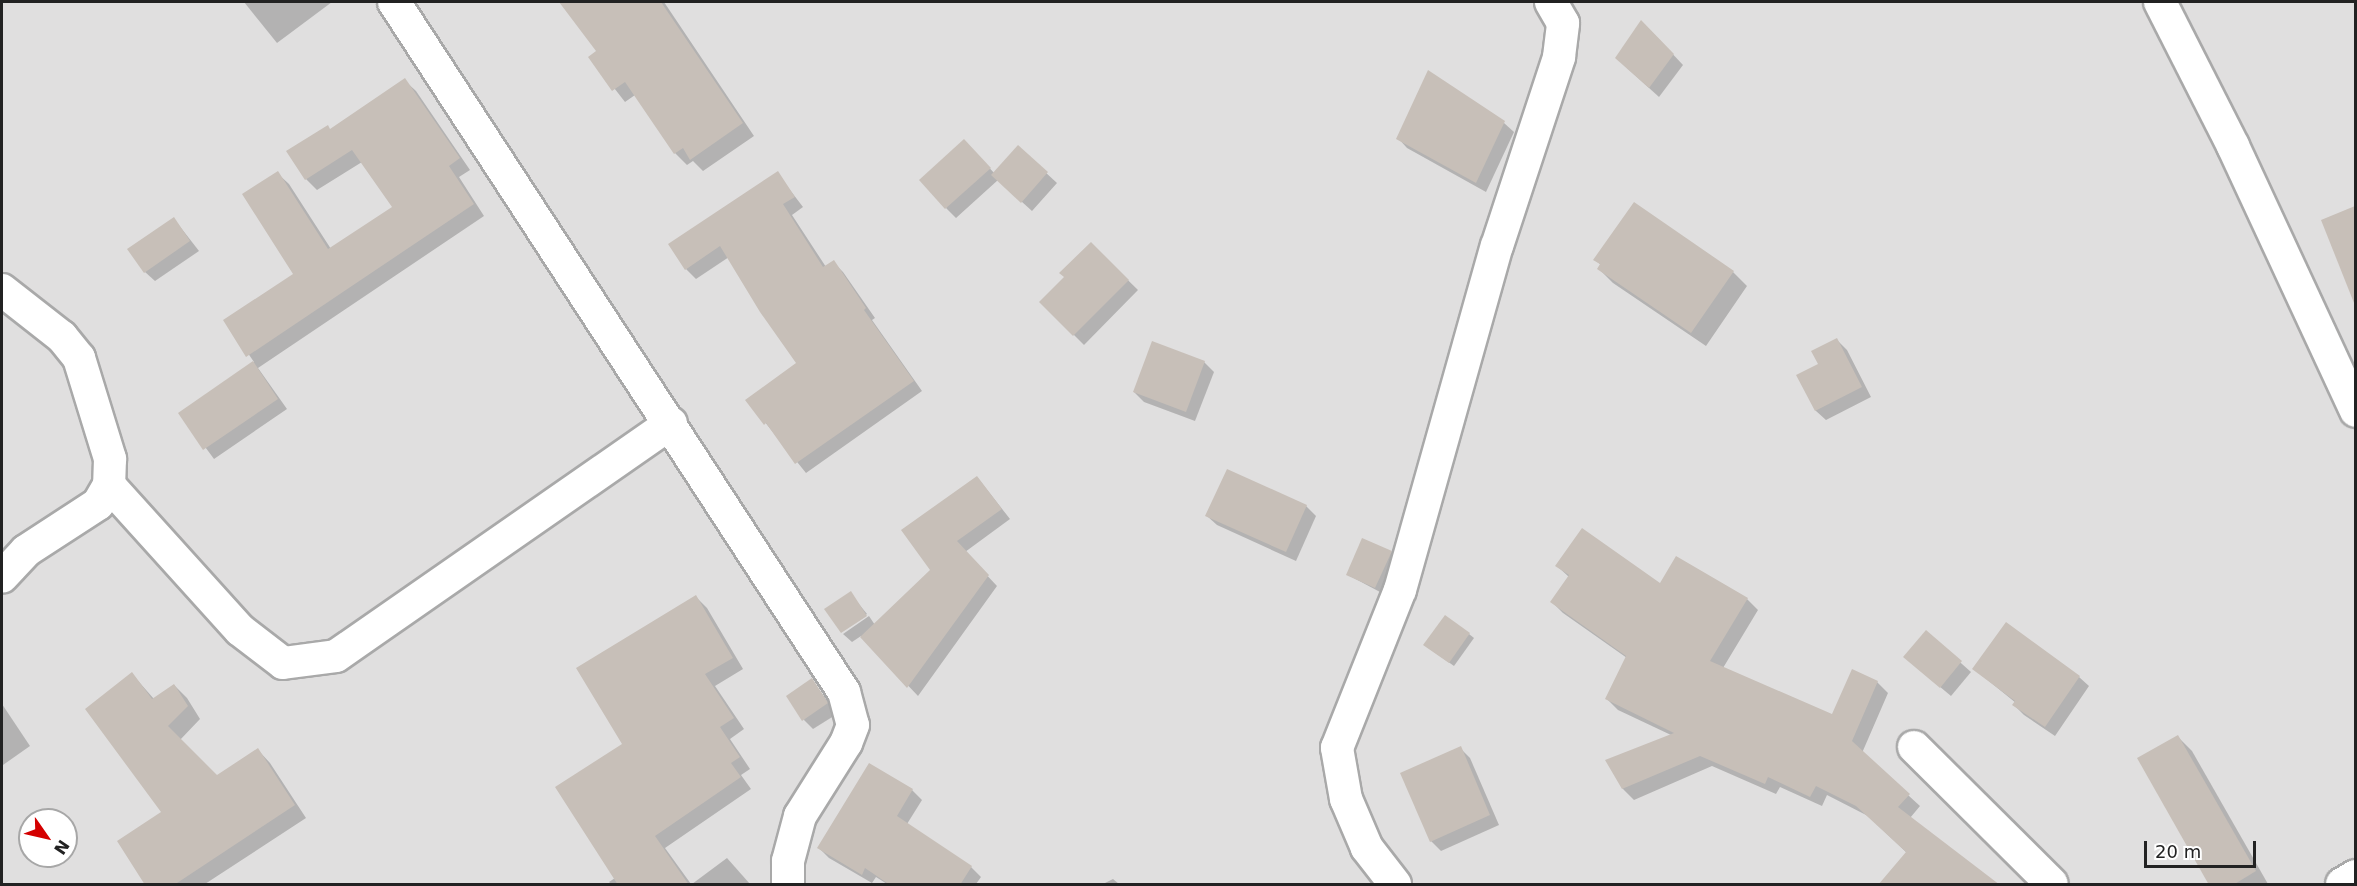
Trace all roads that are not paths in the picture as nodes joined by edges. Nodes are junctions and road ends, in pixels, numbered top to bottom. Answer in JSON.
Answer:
{"nodes":[{"id":1,"x":394,"y":2,"type":"edge"},
{"id":2,"x":2160,"y":2,"type":"edge"},
{"id":3,"x":1561,"y":8,"type":"edge"},
{"id":4,"x":2,"y":290,"type":"edge"},
{"id":5,"x":2355,"y":411,"type":"edge"},
{"id":6,"x":671,"y":423,"type":"junction"},
{"id":7,"x":109,"y":485,"type":"junction"},
{"id":8,"x":2,"y":577,"type":"edge"},
{"id":9,"x":1914,"y":747,"type":"dead end"},
{"id":10,"x":2355,"y":876,"type":"edge"},
{"id":11,"x":788,"y":885,"type":"edge"},
{"id":12,"x":1395,"y":885,"type":"edge"},
{"id":13,"x":2052,"y":885,"type":"edge"},
{"id":14,"x":2342,"y":885,"type":"edge"}],
"edges":[{"from":1,"to":6,"type":"street"},
{"from":2,"to":5,"type":"street"},
{"from":3,"to":12,"type":"street"},
{"from":4,"to":7,"type":"street"},
{"from":6,"to":7,"type":"street"},
{"from":6,"to":11,"type":"street"},
{"from":7,"to":8,"type":"street"},
{"from":9,"to":13,"type":"street"},
{"from":10,"to":14,"type":"street"}]}
